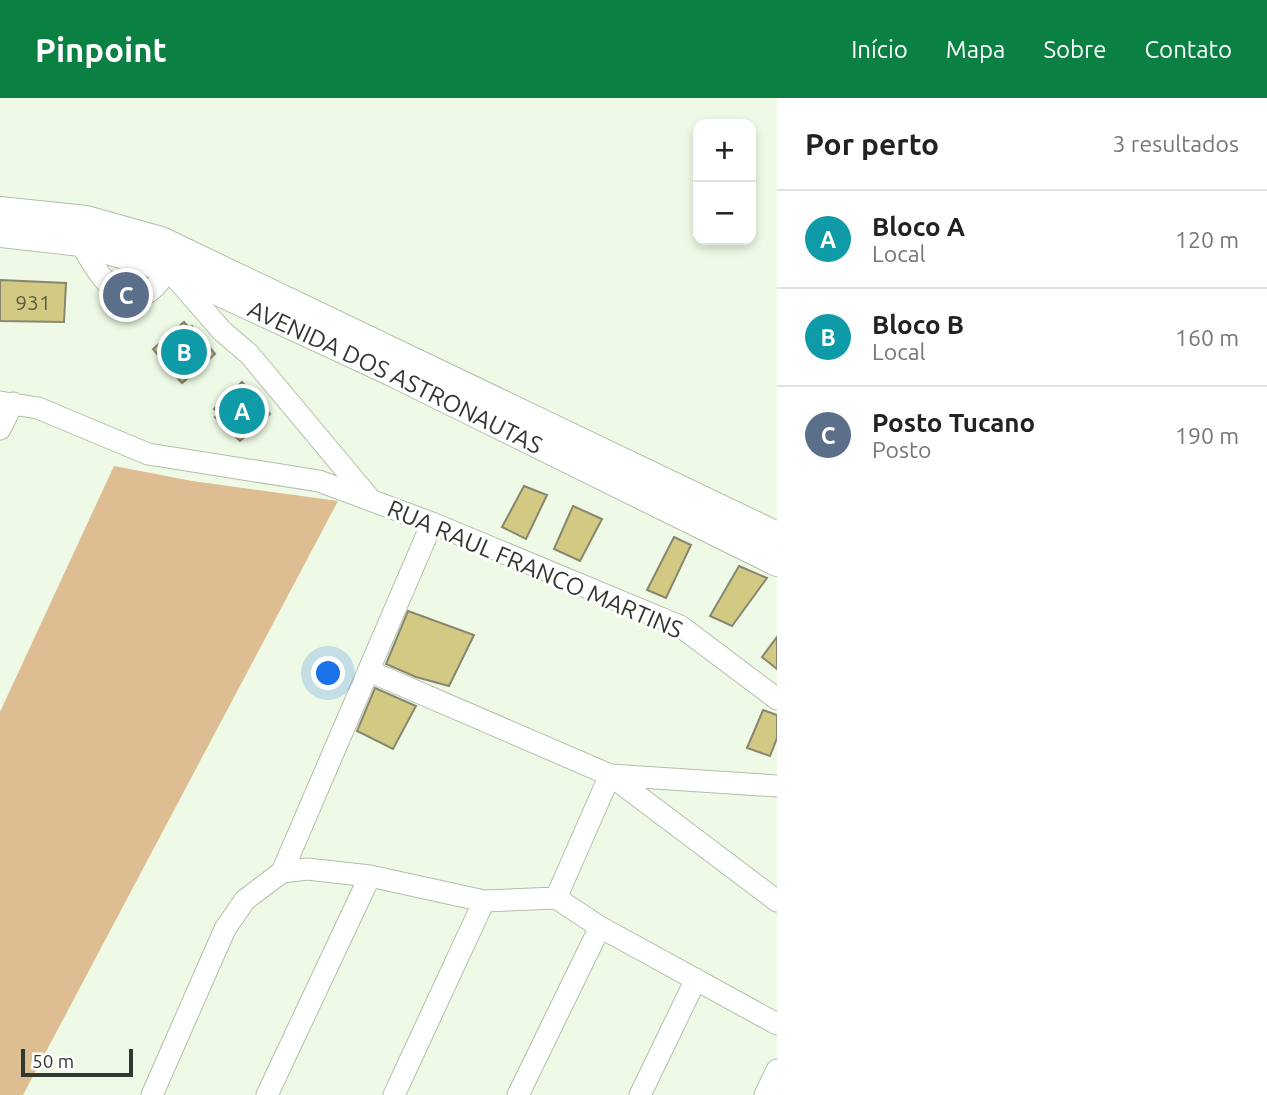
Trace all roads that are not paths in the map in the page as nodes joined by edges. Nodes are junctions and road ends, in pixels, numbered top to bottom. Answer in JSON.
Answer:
{"nodes":[{"id":1,"x":0,"y":202,"type":"edge"},
{"id":2,"x":0,"y":210,"type":"edge"},
{"id":3,"x":38,"y":214,"type":"junction"},
{"id":4,"x":0,"y":234,"type":"edge"},
{"id":5,"x":81,"y":243,"type":"junction"},
{"id":6,"x":0,"y":247,"type":"edge"},
{"id":7,"x":168,"y":269,"type":"junction"},
{"id":8,"x":254,"y":307,"type":"junction"},
{"id":9,"x":249,"y":354,"type":"junction"},
{"id":10,"x":6,"y":402,"type":"edge"},
{"id":11,"x":0,"y":429,"type":"edge"},
{"id":12,"x":371,"y":500,"type":"junction"},
{"id":13,"x":432,"y":523,"type":"junction"},
{"id":14,"x":777,"y":535,"type":"edge"},
{"id":15,"x":777,"y":563,"type":"edge"},
{"id":16,"x":369,"y":671,"type":"junction"},
{"id":17,"x":777,"y":699,"type":"edge"},
{"id":18,"x":610,"y":775,"type":"junction"},
{"id":19,"x":777,"y":786,"type":"edge"},
{"id":20,"x":282,"y":872,"type":"junction"},
{"id":21,"x":369,"y":876,"type":"junction"},
{"id":22,"x":556,"y":898,"type":"junction"},
{"id":23,"x":484,"y":901,"type":"junction"},
{"id":24,"x":777,"y":901,"type":"edge"},
{"id":25,"x":600,"y":927,"type":"junction"},
{"id":26,"x":695,"y":979,"type":"junction"},
{"id":27,"x":777,"y":1024,"type":"edge"},
{"id":28,"x":777,"y":1070,"type":"edge"},
{"id":29,"x":152,"y":1095,"type":"edge"},
{"id":30,"x":267,"y":1095,"type":"edge"},
{"id":31,"x":394,"y":1095,"type":"edge"},
{"id":32,"x":518,"y":1095,"type":"edge"},
{"id":33,"x":640,"y":1095,"type":"edge"},
{"id":34,"x":765,"y":1095,"type":"edge"}],
"edges":[{"from":1,"to":3,"type":"street"},
{"from":2,"to":3,"type":"main road","name":"AVENIDA DOS ASTRONAUTAS"},
{"from":3,"to":14,"type":"main road","name":"AVENIDA DOS ASTRONAUTAS"},
{"from":4,"to":5,"type":"main road","name":"AVENIDA DOS ASTRONAUTAS"},
{"from":5,"to":6,"type":"street"},
{"from":5,"to":7,"type":"main road","name":"AVENIDA DOS ASTRONAUTAS"},
{"from":5,"to":7,"type":"street"},
{"from":7,"to":8,"type":"main road","name":"AVENIDA DOS ASTRONAUTAS"},
{"from":7,"to":9,"type":"street","name":"RUA RAUL FRANCO MARTINS"},
{"from":8,"to":9,"type":"street"},
{"from":8,"to":15,"type":"main road","name":"AVENIDA DOS ASTRONAUTAS"},
{"from":9,"to":12,"type":"street","name":"RUA RAUL FRANCO MARTINS"},
{"from":10,"to":11,"type":"street"},
{"from":10,"to":12,"type":"street"},
{"from":12,"to":13,"type":"street","name":"RUA RAUL FRANCO MARTINS"},
{"from":13,"to":16,"type":"street"},
{"from":13,"to":17,"type":"street","name":"RUA RAUL FRANCO MARTINS"},
{"from":16,"to":18,"type":"street"},
{"from":16,"to":20,"type":"street"},
{"from":18,"to":19,"type":"street"},
{"from":18,"to":22,"type":"street"},
{"from":18,"to":24,"type":"street"},
{"from":20,"to":21,"type":"street"},
{"from":20,"to":29,"type":"street"},
{"from":21,"to":23,"type":"street"},
{"from":21,"to":30,"type":"street"},
{"from":22,"to":23,"type":"street"},
{"from":22,"to":25,"type":"street"},
{"from":23,"to":31,"type":"street"},
{"from":25,"to":26,"type":"street"},
{"from":25,"to":32,"type":"street"},
{"from":26,"to":27,"type":"street"},
{"from":26,"to":33,"type":"street"},
{"from":28,"to":34,"type":"street"}]}
